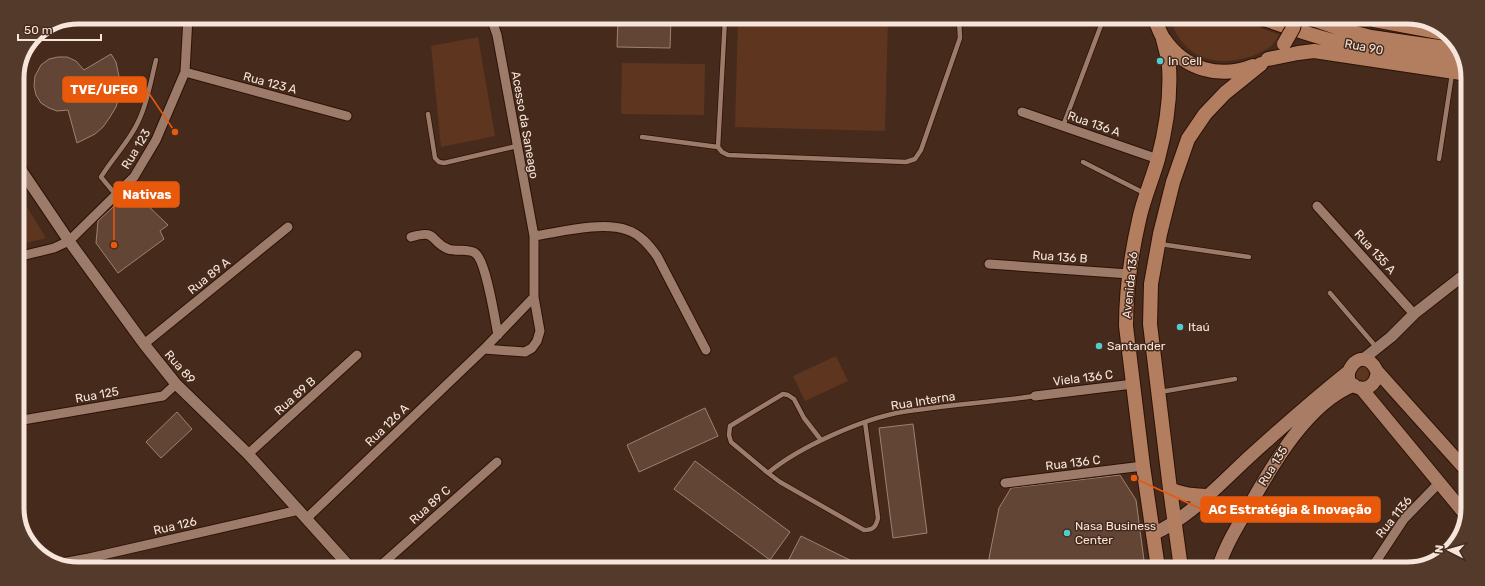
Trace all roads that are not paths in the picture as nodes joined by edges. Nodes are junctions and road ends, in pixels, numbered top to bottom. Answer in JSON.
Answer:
{"nodes":[{"id":1,"x":188,"y":24,"type":"edge"},
{"id":2,"x":493,"y":24,"type":"edge"},
{"id":3,"x":725,"y":24,"type":"edge"},
{"id":4,"x":959,"y":24,"type":"edge"},
{"id":5,"x":1101,"y":24,"type":"edge"},
{"id":6,"x":1157,"y":24,"type":"edge"},
{"id":7,"x":1279,"y":24,"type":"edge"},
{"id":8,"x":1296,"y":24,"type":"edge"},
{"id":9,"x":1327,"y":24,"type":"edge"},
{"id":10,"x":1396,"y":24,"type":"edge"},
{"id":11,"x":1434,"y":31,"type":"edge"},
{"id":12,"x":1163,"y":39,"type":"junction"},
{"id":13,"x":1452,"y":49,"type":"edge"},
{"id":14,"x":156,"y":60,"type":"dead end"},
{"id":15,"x":1265,"y":61,"type":"junction"},
{"id":16,"x":1459,"y":63,"type":"edge"},
{"id":17,"x":186,"y":72,"type":"junction"},
{"id":18,"x":1452,"y":72,"type":"junction"},
{"id":19,"x":1461,"y":73,"type":"edge"},
{"id":20,"x":1022,"y":112,"type":"dead end"},
{"id":21,"x":428,"y":114,"type":"dead end"},
{"id":22,"x":347,"y":116,"type":"dead end"},
{"id":23,"x":1063,"y":126,"type":"junction"},
{"id":24,"x":642,"y":137,"type":"dead end"},
{"id":25,"x":517,"y":146,"type":"junction"},
{"id":26,"x":718,"y":147,"type":"junction"},
{"id":27,"x":1158,"y":158,"type":"junction"},
{"id":28,"x":1440,"y":159,"type":"dead end"},
{"id":29,"x":1083,"y":162,"type":"dead end"},
{"id":30,"x":24,"y":174,"type":"edge"},
{"id":31,"x":1147,"y":194,"type":"junction"},
{"id":32,"x":116,"y":195,"type":"junction"},
{"id":33,"x":1317,"y":206,"type":"dead end"},
{"id":34,"x":288,"y":227,"type":"dead end"},
{"id":35,"x":534,"y":236,"type":"junction"},
{"id":36,"x":411,"y":237,"type":"dead end"},
{"id":37,"x":69,"y":241,"type":"junction"},
{"id":38,"x":1158,"y":244,"type":"junction"},
{"id":39,"x":24,"y":255,"type":"edge"},
{"id":40,"x":1249,"y":257,"type":"dead end"},
{"id":41,"x":989,"y":264,"type":"dead end"},
{"id":42,"x":1129,"y":274,"type":"junction"},
{"id":43,"x":1461,"y":278,"type":"edge"},
{"id":44,"x":1330,"y":293,"type":"dead end"},
{"id":45,"x":534,"y":297,"type":"junction"},
{"id":46,"x":1414,"y":314,"type":"junction"},
{"id":47,"x":498,"y":335,"type":"junction"},
{"id":48,"x":1391,"y":337,"type":"junction"},
{"id":49,"x":144,"y":344,"type":"junction"},
{"id":50,"x":1377,"y":348,"type":"junction"},
{"id":51,"x":484,"y":349,"type":"junction"},
{"id":52,"x":706,"y":350,"type":"dead end"},
{"id":53,"x":357,"y":355,"type":"dead end"},
{"id":54,"x":1362,"y":360,"type":"junction"},
{"id":55,"x":1375,"y":368,"type":"junction"},
{"id":56,"x":1349,"y":371,"type":"junction"},
{"id":57,"x":1235,"y":379,"type":"dead end"},
{"id":58,"x":176,"y":384,"type":"junction"},
{"id":59,"x":1134,"y":384,"type":"junction"},
{"id":60,"x":1357,"y":386,"type":"junction"},
{"id":61,"x":1158,"y":392,"type":"junction"},
{"id":62,"x":1035,"y":396,"type":"joint"},
{"id":63,"x":24,"y":420,"type":"edge"},
{"id":64,"x":865,"y":422,"type":"junction"},
{"id":65,"x":821,"y":440,"type":"junction"},
{"id":66,"x":248,"y":454,"type":"junction"},
{"id":67,"x":1461,"y":461,"type":"edge"},
{"id":68,"x":497,"y":462,"type":"dead end"},
{"id":69,"x":1143,"y":466,"type":"junction"},
{"id":70,"x":768,"y":473,"type":"junction"},
{"id":71,"x":1005,"y":483,"type":"dead end"},
{"id":72,"x":1439,"y":483,"type":"junction"},
{"id":73,"x":1170,"y":489,"type":"junction"},
{"id":74,"x":1208,"y":496,"type":"junction"},
{"id":75,"x":1461,"y":509,"type":"edge"},
{"id":76,"x":302,"y":514,"type":"junction"},
{"id":77,"x":1174,"y":523,"type":"junction"},
{"id":78,"x":1153,"y":534,"type":"junction"},
{"id":79,"x":90,"y":562,"type":"edge"},
{"id":80,"x":345,"y":562,"type":"edge"},
{"id":81,"x":384,"y":562,"type":"edge"},
{"id":82,"x":1157,"y":562,"type":"edge"},
{"id":83,"x":1180,"y":562,"type":"edge"},
{"id":84,"x":1221,"y":562,"type":"edge"},
{"id":85,"x":1376,"y":562,"type":"edge"}],
"edges":[{"from":1,"to":17,"type":"street","name":"Rua 123"},
{"from":2,"to":25,"type":"street","name":"Acesso da Saneago"},
{"from":3,"to":26,"type":"lane"},
{"from":4,"to":26,"type":"lane"},
{"from":5,"to":23,"type":"lane"},
{"from":6,"to":12,"type":"main road"},
{"from":7,"to":16,"type":"main road","name":"Rua 90"},
{"from":8,"to":15,"type":"main road","name":"Avenida 136","bridge":true},
{"from":9,"to":13,"type":"main road","name":"Rua 90"},
{"from":10,"to":11,"type":"main road"},
{"from":12,"to":15,"type":"main road"},
{"from":12,"to":27,"type":"main road","name":"Avenida 136"},
{"from":14,"to":32,"type":"lane"},
{"from":15,"to":18,"type":"main road"},
{"from":15,"to":38,"type":"main road","name":"Avenida 136"},
{"from":17,"to":22,"type":"street","name":"Rua 123 A"},
{"from":17,"to":32,"type":"street","name":"Rua 123"},
{"from":18,"to":19,"type":"main road"},
{"from":18,"to":28,"type":"lane"},
{"from":20,"to":23,"type":"street","name":"Rua 136 A"},
{"from":21,"to":25,"type":"lane"},
{"from":23,"to":27,"type":"street","name":"Rua 136 A"},
{"from":24,"to":26,"type":"lane"},
{"from":25,"to":35,"type":"street","name":"Acesso da Saneago"},
{"from":27,"to":31,"type":"main road","name":"Avenida 136"},
{"from":29,"to":31,"type":"lane"},
{"from":30,"to":37,"type":"street","name":"Rua 89"},
{"from":31,"to":42,"type":"main road","name":"Avenida 136"},
{"from":32,"to":37,"type":"street","name":"Rua 123"},
{"from":33,"to":46,"type":"street","name":"Rua 135 A"},
{"from":34,"to":49,"type":"street","name":"Rua 89 A"},
{"from":35,"to":45,"type":"street","name":"Acesso da Saneago"},
{"from":35,"to":52,"type":"street"},
{"from":36,"to":47,"type":"street"},
{"from":37,"to":39,"type":"street","name":"Rua 123"},
{"from":37,"to":49,"type":"street","name":"Rua 89"},
{"from":38,"to":40,"type":"lane"},
{"from":38,"to":61,"type":"main road","name":"Avenida 136"},
{"from":41,"to":42,"type":"street","name":"Rua 136 B"},
{"from":42,"to":59,"type":"main road","name":"Avenida 136"},
{"from":43,"to":46,"type":"street"},
{"from":44,"to":50,"type":"lane"},
{"from":45,"to":47,"type":"street"},
{"from":45,"to":51,"type":"street","name":"Acesso da Saneago"},
{"from":46,"to":48,"type":"street"},
{"from":47,"to":51,"type":"street"},
{"from":48,"to":50,"type":"street"},
{"from":48,"to":55,"type":"street"},
{"from":49,"to":58,"type":"street","name":"Rua 89"},
{"from":50,"to":54,"type":"street"},
{"from":51,"to":76,"type":"street","name":"Rua 126 A"},
{"from":53,"to":66,"type":"street","name":"Rua 89 B"},
{"from":54,"to":55,"type":"main road"},
{"from":54,"to":56,"type":"main road"},
{"from":55,"to":60,"type":"main road"},
{"from":55,"to":67,"type":"main road"},
{"from":56,"to":60,"type":"main road"},
{"from":56,"to":74,"type":"main road","name":"Rua 135"},
{"from":57,"to":61,"type":"lane"},
{"from":58,"to":63,"type":"street","name":"Rua 125"},
{"from":58,"to":66,"type":"street","name":"Rua 89"},
{"from":59,"to":62,"type":"street","name":"Viela 136 C"},
{"from":59,"to":69,"type":"main road","name":"Avenida 136"},
{"from":60,"to":72,"type":"main road"},
{"from":60,"to":84,"type":"main road","name":"Rua 135"},
{"from":61,"to":73,"type":"main road","name":"Avenida 136"},
{"from":62,"to":64,"type":"lane","name":"Rua Interna"},
{"from":64,"to":65,"type":"lane","name":"Rua Interna"},
{"from":64,"to":70,"type":"lane"},
{"from":65,"to":70,"type":"lane","name":"Rua Interna"},
{"from":65,"to":70,"type":"lane"},
{"from":66,"to":76,"type":"street","name":"Rua 89"},
{"from":68,"to":81,"type":"street","name":"Rua 89 C"},
{"from":69,"to":71,"type":"street","name":"Rua 136 C"},
{"from":69,"to":78,"type":"main road","name":"Avenida 136"},
{"from":72,"to":75,"type":"main road"},
{"from":72,"to":85,"type":"street","name":"Rua 1136"},
{"from":73,"to":74,"type":"main road"},
{"from":73,"to":77,"type":"main road","name":"Avenida 136"},
{"from":74,"to":77,"type":"main road","name":"Rua 135"},
{"from":76,"to":79,"type":"street","name":"Rua 126"},
{"from":76,"to":80,"type":"street","name":"Rua 89"},
{"from":77,"to":78,"type":"main road"},
{"from":77,"to":83,"type":"main road","name":"Avenida 136"},
{"from":78,"to":82,"type":"main road","name":"Avenida 136"}]}
